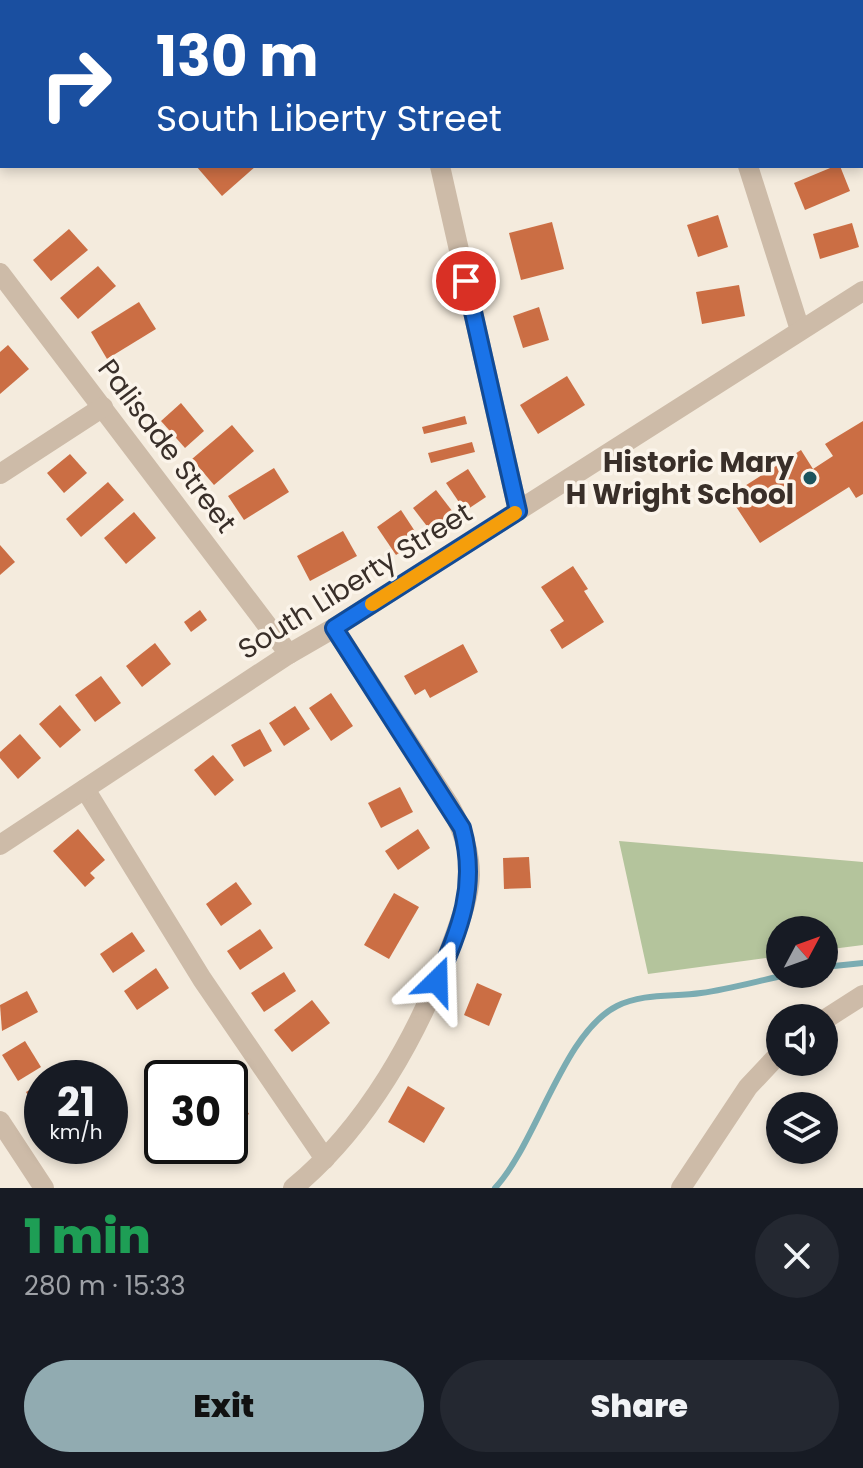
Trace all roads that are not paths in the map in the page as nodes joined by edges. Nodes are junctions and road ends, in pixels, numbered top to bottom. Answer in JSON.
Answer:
{"nodes":[{"id":1,"x":440,"y":168,"type":"edge"},
{"id":2,"x":749,"y":168,"type":"edge"},
{"id":3,"x":0,"y":273,"type":"edge"},
{"id":4,"x":863,"y":291,"type":"edge"},
{"id":5,"x":800,"y":330,"type":"junction"},
{"id":6,"x":103,"y":407,"type":"junction"},
{"id":7,"x":0,"y":474,"type":"edge"},
{"id":8,"x":518,"y":511,"type":"junction"},
{"id":9,"x":334,"y":628,"type":"junction"},
{"id":10,"x":289,"y":654,"type":"junction"},
{"id":11,"x":85,"y":789,"type":"junction"},
{"id":12,"x":0,"y":845,"type":"edge"},
{"id":13,"x":863,"y":995,"type":"edge"},
{"id":14,"x":838,"y":1011,"type":"edge"},
{"id":15,"x":766,"y":1068,"type":"edge"},
{"id":16,"x":0,"y":1121,"type":"edge"},
{"id":17,"x":325,"y":1159,"type":"junction"},
{"id":18,"x":44,"y":1188,"type":"edge"},
{"id":19,"x":293,"y":1188,"type":"edge"},
{"id":20,"x":681,"y":1188,"type":"edge"}],
"edges":[{"from":1,"to":8,"type":"street"},
{"from":2,"to":5,"type":"street"},
{"from":3,"to":6,"type":"street","name":"Palisade Street"},
{"from":4,"to":5,"type":"street","name":"South Liberty Street"},
{"from":5,"to":8,"type":"street","name":"South Liberty Street"},
{"from":6,"to":7,"type":"street"},
{"from":6,"to":10,"type":"street","name":"Palisade Street"},
{"from":8,"to":9,"type":"street","name":"South Liberty Street"},
{"from":9,"to":10,"type":"street","name":"South Liberty Street"},
{"from":9,"to":17,"type":"street"},
{"from":10,"to":11,"type":"street","name":"South Liberty Street"},
{"from":11,"to":12,"type":"street","name":"South Liberty Street"},
{"from":11,"to":17,"type":"street"},
{"from":13,"to":14,"type":"street"},
{"from":15,"to":20,"type":"street"},
{"from":16,"to":18,"type":"street"},
{"from":17,"to":19,"type":"street"}]}
